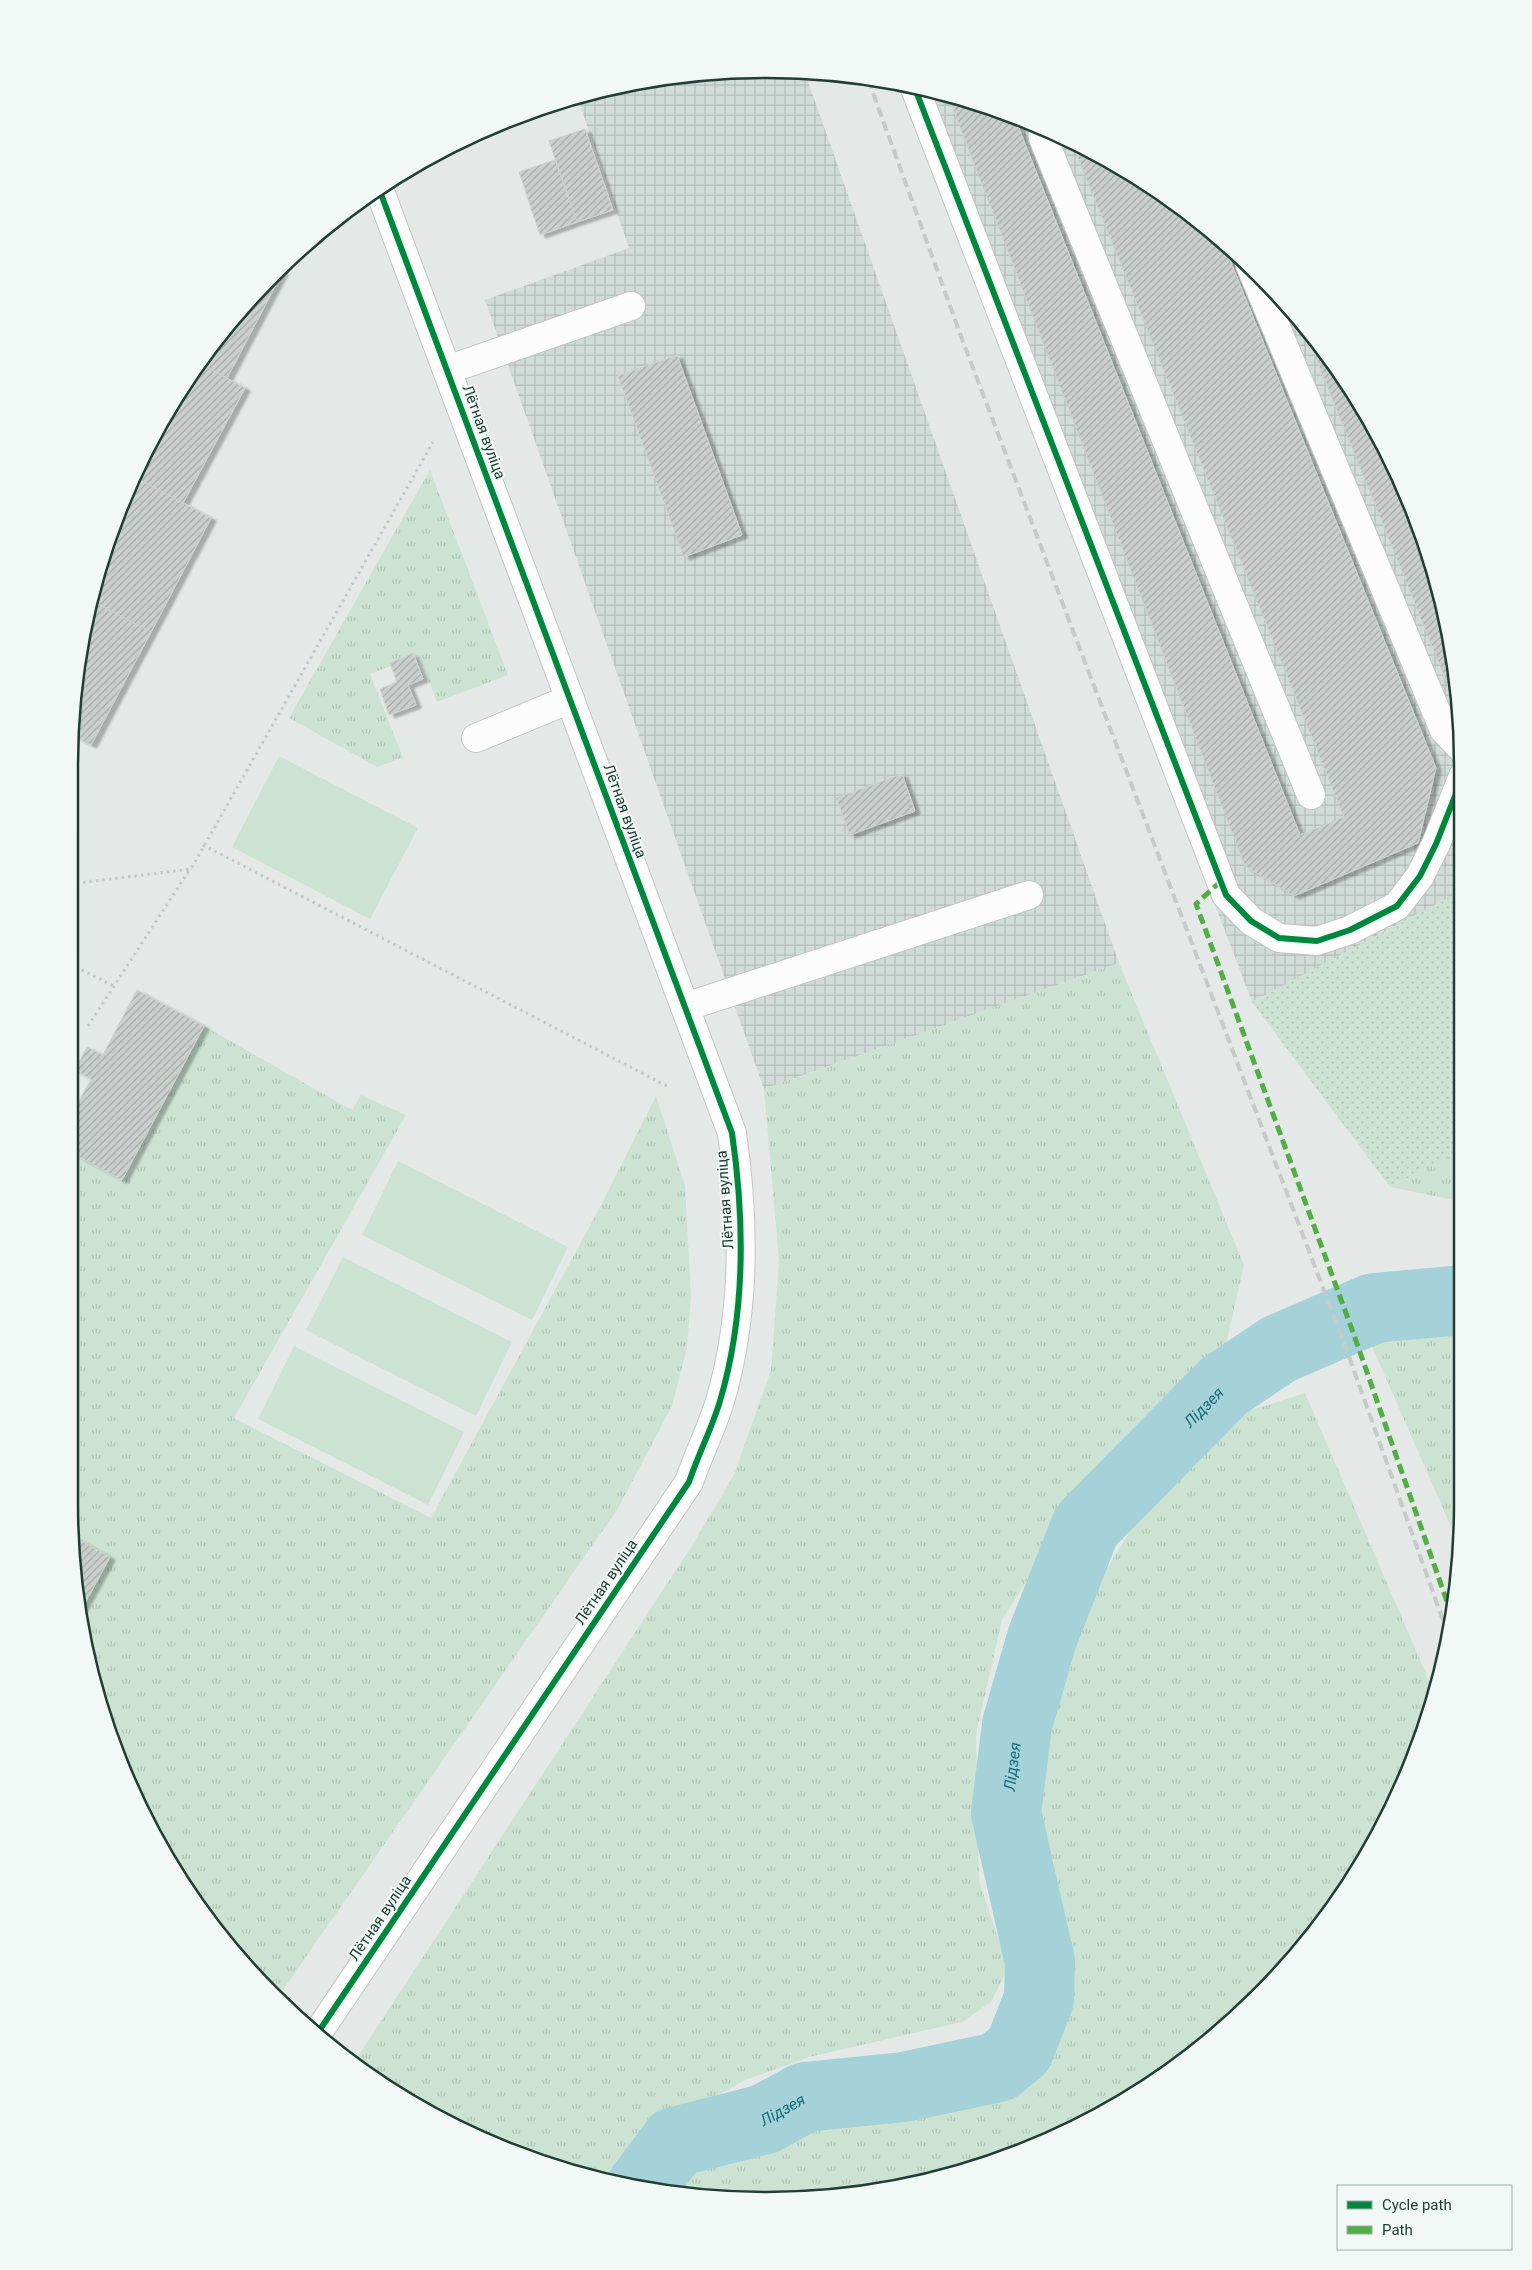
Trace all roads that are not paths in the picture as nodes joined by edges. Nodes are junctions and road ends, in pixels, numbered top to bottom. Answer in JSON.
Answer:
{"nodes":[{"id":1,"x":917,"y":95,"type":"edge"},
{"id":2,"x":1042,"y":136,"type":"edge"},
{"id":3,"x":381,"y":195,"type":"edge"},
{"id":4,"x":1258,"y":284,"type":"edge"},
{"id":5,"x":630,"y":306,"type":"dead end"},
{"id":6,"x":447,"y":370,"type":"junction"},
{"id":7,"x":570,"y":699,"type":"junction"},
{"id":8,"x":476,"y":738,"type":"dead end"},
{"id":9,"x":1453,"y":739,"type":"edge"},
{"id":10,"x":1311,"y":795,"type":"dead end"},
{"id":11,"x":1454,"y":799,"type":"edge"},
{"id":12,"x":1029,"y":895,"type":"dead end"},
{"id":13,"x":685,"y":1007,"type":"junction"},
{"id":14,"x":321,"y":2029,"type":"edge"}],
"edges":[{"from":1,"to":11,"type":"street"},
{"from":2,"to":10,"type":"street"},
{"from":3,"to":6,"type":"street","name":"Лётная вуліца"},
{"from":4,"to":9,"type":"street"},
{"from":5,"to":6,"type":"street"},
{"from":6,"to":7,"type":"street","name":"Лётная вуліца"},
{"from":7,"to":8,"type":"street"},
{"from":7,"to":13,"type":"street","name":"Лётная вуліца"},
{"from":12,"to":13,"type":"street"},
{"from":13,"to":14,"type":"street","name":"Лётная вуліца"}]}
